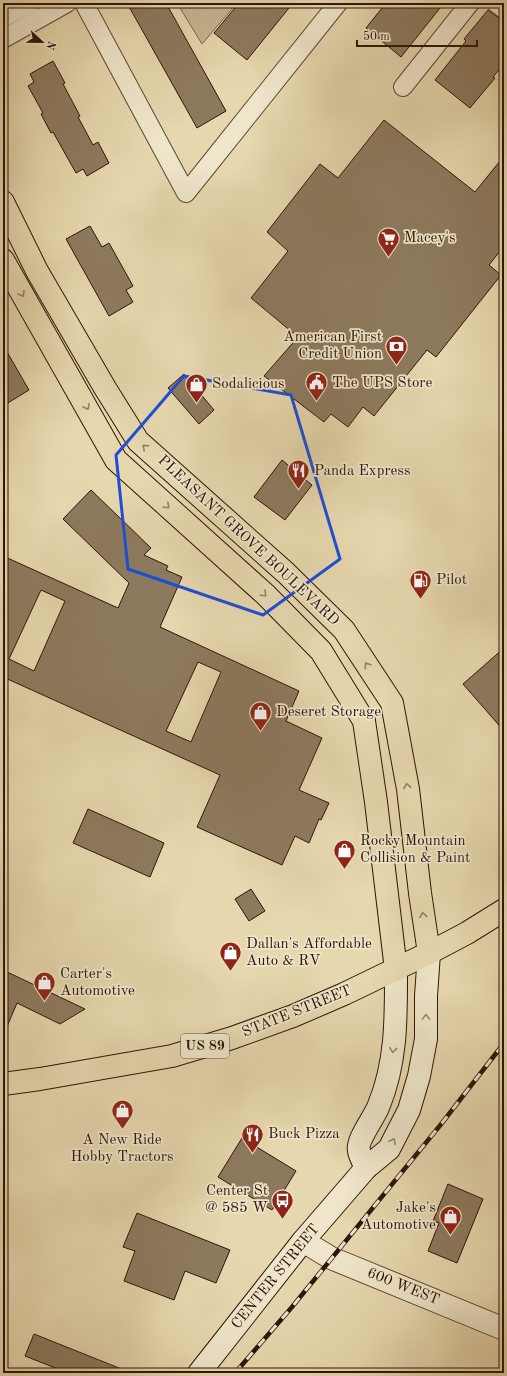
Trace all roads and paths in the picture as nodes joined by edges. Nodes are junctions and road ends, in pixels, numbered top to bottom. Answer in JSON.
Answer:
{"nodes":[{"id":1,"x":31,"y":3,"type":"edge"},
{"id":2,"x":66,"y":3,"type":"edge"},
{"id":3,"x":84,"y":3,"type":"edge"},
{"id":4,"x":338,"y":3,"type":"edge"},
{"id":5,"x":470,"y":3,"type":"edge"},
{"id":6,"x":496,"y":3,"type":"edge"},
{"id":7,"x":504,"y":9,"type":"edge"},
{"id":8,"x":3,"y":18,"type":"edge"},
{"id":9,"x":3,"y":39,"type":"edge"},
{"id":10,"x":403,"y":87,"type":"dead end"},
{"id":11,"x":3,"y":202,"type":"edge"},
{"id":12,"x":3,"y":260,"type":"edge"},
{"id":13,"x":504,"y":910,"type":"edge"},
{"id":14,"x":429,"y":954,"type":"junction"},
{"id":15,"x":396,"y":970,"type":"junction"},
{"id":16,"x":3,"y":1084,"type":"edge"},
{"id":17,"x":360,"y":1175,"type":"junction"},
{"id":18,"x":303,"y":1241,"type":"junction"},
{"id":19,"x":504,"y":1328,"type":"edge"},
{"id":20,"x":199,"y":1373,"type":"edge"}],
"edges":[{"from":1,"to":8,"type":"street"},
{"from":2,"to":9,"type":"street"},
{"from":3,"to":4,"type":"street"},
{"from":5,"to":10,"type":"street"},
{"from":6,"to":7,"type":"street"},
{"from":14,"to":11,"type":"main road","name":"PLEASANT GROVE BOULEVARD","one_way":true},
{"from":12,"to":15,"type":"main road","name":"PLEASANT GROVE BOULEVARD","one_way":true},
{"from":13,"to":14,"type":"main road","name":"STATE STREET","number":"US 89"},
{"from":14,"to":15,"type":"main road","name":"STATE STREET","number":"US 89"},
{"from":17,"to":14,"type":"main road","name":"CENTER STREET","one_way":true},
{"from":15,"to":16,"type":"main road","name":"STATE STREET","number":"US 89"},
{"from":15,"to":17,"type":"main road","one_way":true},
{"from":17,"to":18,"type":"main road","name":"CENTER STREET"},
{"from":18,"to":19,"type":"main road","name":"600 WEST"},
{"from":18,"to":20,"type":"main road","name":"CENTER STREET"}]}
